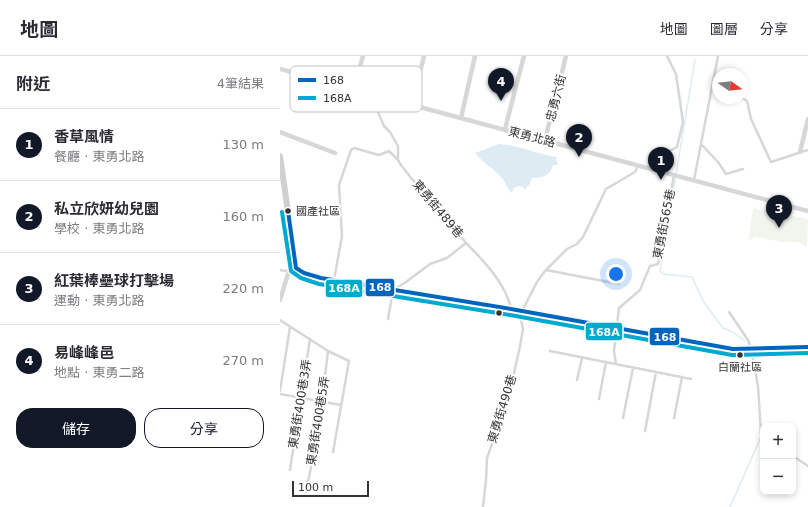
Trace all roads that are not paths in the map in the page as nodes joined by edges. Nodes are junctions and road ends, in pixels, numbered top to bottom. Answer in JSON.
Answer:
{"nodes":[{"id":1,"x":363,"y":56,"type":"edge"},
{"id":2,"x":424,"y":56,"type":"edge"},
{"id":3,"x":475,"y":56,"type":"edge"},
{"id":4,"x":524,"y":56,"type":"edge"},
{"id":5,"x":566,"y":56,"type":"edge"},
{"id":6,"x":667,"y":56,"type":"edge"},
{"id":7,"x":718,"y":56,"type":"edge"},
{"id":8,"x":360,"y":66,"type":"edge"},
{"id":9,"x":422,"y":66,"type":"edge"},
{"id":10,"x":716,"y":68,"type":"edge"},
{"id":11,"x":280,"y":69,"type":"edge"},
{"id":12,"x":290,"y":72,"type":"edge"},
{"id":13,"x":712,"y":88,"type":"edge"},
{"id":14,"x":747,"y":104,"type":"edge"},
{"id":15,"x":422,"y":108,"type":"edge"},
{"id":16,"x":378,"y":112,"type":"edge"},
{"id":17,"x":461,"y":118,"type":"junction"},
{"id":18,"x":808,"y":119,"type":"edge"},
{"id":19,"x":505,"y":130,"type":"junction"},
{"id":20,"x":280,"y":132,"type":"edge"},
{"id":21,"x":545,"y":140,"type":"junction"},
{"id":22,"x":701,"y":144,"type":"junction"},
{"id":23,"x":808,"y":150,"type":"edge"},
{"id":24,"x":800,"y":152,"type":"junction"},
{"id":25,"x":335,"y":153,"type":"dead end"},
{"id":26,"x":280,"y":156,"type":"edge"},
{"id":27,"x":398,"y":160,"type":"junction"},
{"id":28,"x":638,"y":165,"type":"junction"},
{"id":29,"x":650,"y":168,"type":"junction"},
{"id":30,"x":743,"y":168,"type":"dead end"},
{"id":31,"x":676,"y":175,"type":"junction"},
{"id":32,"x":694,"y":180,"type":"junction"},
{"id":33,"x":808,"y":210,"type":"edge"},
{"id":34,"x":466,"y":243,"type":"junction"},
{"id":35,"x":296,"y":268,"type":"junction"},
{"id":36,"x":280,"y":270,"type":"edge"},
{"id":37,"x":546,"y":270,"type":"junction"},
{"id":38,"x":334,"y":280,"type":"junction"},
{"id":39,"x":619,"y":284,"type":"dead end"},
{"id":40,"x":393,"y":290,"type":"junction"},
{"id":41,"x":280,"y":300,"type":"edge"},
{"id":42,"x":511,"y":309,"type":"junction"},
{"id":43,"x":522,"y":311,"type":"junction"},
{"id":44,"x":729,"y":312,"type":"dead end"},
{"id":45,"x":388,"y":319,"type":"dead end"},
{"id":46,"x":280,"y":320,"type":"edge"},
{"id":47,"x":290,"y":327,"type":"junction"},
{"id":48,"x":617,"y":329,"type":"junction"},
{"id":49,"x":310,"y":339,"type":"junction"},
{"id":50,"x":808,"y":347,"type":"edge"},
{"id":51,"x":751,"y":348,"type":"junction"},
{"id":52,"x":550,"y":350,"type":"dead end"},
{"id":53,"x":328,"y":351,"type":"junction"},
{"id":54,"x":582,"y":358,"type":"junction"},
{"id":55,"x":606,"y":362,"type":"junction"},
{"id":56,"x":616,"y":364,"type":"junction"},
{"id":57,"x":633,"y":368,"type":"junction"},
{"id":58,"x":656,"y":372,"type":"junction"},
{"id":59,"x":682,"y":377,"type":"junction"},
{"id":60,"x":691,"y":379,"type":"dead end"},
{"id":61,"x":577,"y":380,"type":"dead end"},
{"id":62,"x":280,"y":392,"type":"edge"},
{"id":63,"x":302,"y":398,"type":"junction"},
{"id":64,"x":599,"y":399,"type":"dead end"},
{"id":65,"x":322,"y":401,"type":"junction"},
{"id":66,"x":341,"y":405,"type":"junction"},
{"id":67,"x":623,"y":418,"type":"dead end"},
{"id":68,"x":674,"y":418,"type":"dead end"},
{"id":69,"x":760,"y":423,"type":"edge"},
{"id":70,"x":645,"y":431,"type":"dead end"},
{"id":71,"x":332,"y":452,"type":"dead end"},
{"id":72,"x":796,"y":458,"type":"edge"},
{"id":73,"x":808,"y":466,"type":"edge"},
{"id":74,"x":290,"y":470,"type":"dead end"},
{"id":75,"x":306,"y":492,"type":"dead end"},
{"id":76,"x":483,"y":507,"type":"edge"}],
"edges":[{"from":1,"to":8,"type":"street"},
{"from":2,"to":9,"type":"street"},
{"from":3,"to":17,"type":"street"},
{"from":4,"to":19,"type":"street"},
{"from":5,"to":21,"type":"street","name":"忠勇六街"},
{"from":6,"to":29,"type":"lane"},
{"from":7,"to":10,"type":"lane"},
{"from":11,"to":12,"type":"street","name":"東勇北路"},
{"from":13,"to":22,"type":"lane"},
{"from":14,"to":24,"type":"lane"},
{"from":15,"to":17,"type":"street","name":"東勇北路"},
{"from":16,"to":27,"type":"lane","name":"東勇街489巷"},
{"from":17,"to":19,"type":"street","name":"東勇北路"},
{"from":18,"to":24,"type":"street"},
{"from":19,"to":21,"type":"street","name":"東勇北路"},
{"from":20,"to":25,"type":"street"},
{"from":21,"to":28,"type":"street","name":"東勇北路"},
{"from":22,"to":30,"type":"lane"},
{"from":22,"to":32,"type":"lane"},
{"from":23,"to":24,"type":"lane"},
{"from":26,"to":35,"type":"street"},
{"from":27,"to":34,"type":"lane","name":"東勇街489巷"},
{"from":27,"to":38,"type":"lane"},
{"from":28,"to":29,"type":"street","name":"東勇北路"},
{"from":28,"to":37,"type":"lane"},
{"from":29,"to":31,"type":"street","name":"東勇北路"},
{"from":31,"to":32,"type":"street","name":"東勇北路"},
{"from":31,"to":48,"type":"lane","name":"東勇街565巷"},
{"from":32,"to":33,"type":"street","name":"東勇北路"},
{"from":34,"to":40,"type":"lane","name":"東勇街489巷"},
{"from":34,"to":42,"type":"lane"},
{"from":35,"to":36,"type":"lane"},
{"from":35,"to":38,"type":"street"},
{"from":35,"to":41,"type":"street"},
{"from":37,"to":39,"type":"lane"},
{"from":37,"to":43,"type":"lane"},
{"from":38,"to":40,"type":"street"},
{"from":40,"to":42,"type":"street"},
{"from":40,"to":45,"type":"lane"},
{"from":42,"to":43,"type":"street"},
{"from":43,"to":48,"type":"street"},
{"from":43,"to":76,"type":"lane","name":"東勇街490巷"},
{"from":44,"to":51,"type":"lane"},
{"from":46,"to":47,"type":"lane"},
{"from":47,"to":49,"type":"lane"},
{"from":47,"to":62,"type":"lane"},
{"from":48,"to":51,"type":"street"},
{"from":48,"to":56,"type":"lane"},
{"from":49,"to":53,"type":"lane"},
{"from":49,"to":63,"type":"lane","name":"東勇街400巷3弄"},
{"from":50,"to":51,"type":"street"},
{"from":51,"to":69,"type":"lane"},
{"from":52,"to":54,"type":"lane"},
{"from":53,"to":65,"type":"lane","name":"東勇街400巷5弄"},
{"from":53,"to":66,"type":"lane"},
{"from":54,"to":55,"type":"lane"},
{"from":54,"to":61,"type":"lane"},
{"from":55,"to":56,"type":"lane"},
{"from":55,"to":64,"type":"lane"},
{"from":56,"to":57,"type":"lane"},
{"from":57,"to":58,"type":"lane"},
{"from":57,"to":67,"type":"lane"},
{"from":58,"to":59,"type":"lane"},
{"from":58,"to":70,"type":"lane"},
{"from":59,"to":60,"type":"lane"},
{"from":59,"to":68,"type":"lane"},
{"from":62,"to":63,"type":"lane"},
{"from":63,"to":65,"type":"lane"},
{"from":63,"to":74,"type":"lane","name":"東勇街400巷3弄"},
{"from":65,"to":66,"type":"lane"},
{"from":65,"to":75,"type":"lane","name":"東勇街400巷5弄"},
{"from":66,"to":71,"type":"lane"},
{"from":72,"to":73,"type":"lane"}]}
